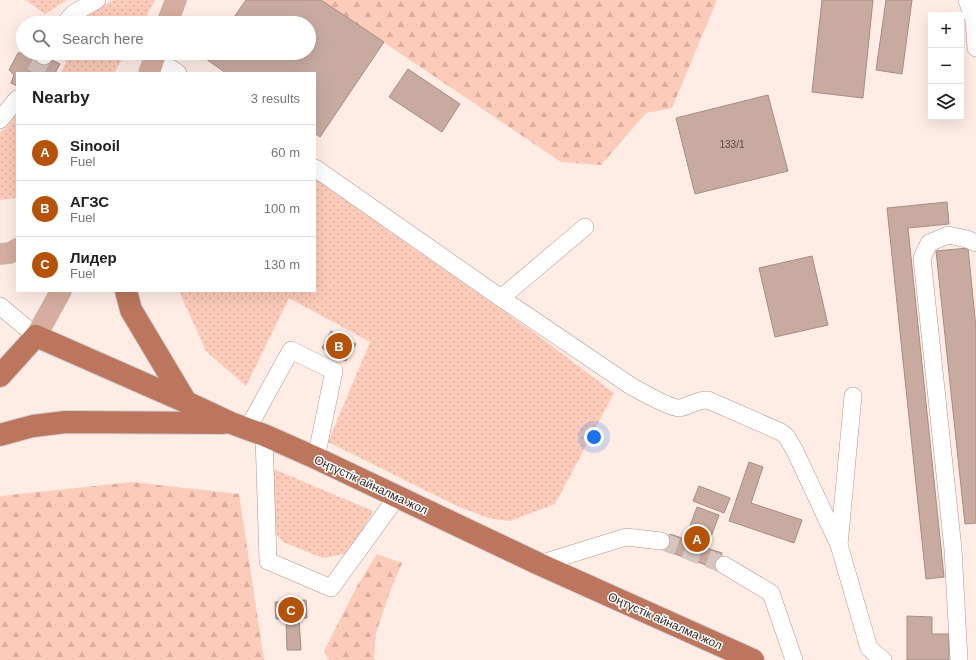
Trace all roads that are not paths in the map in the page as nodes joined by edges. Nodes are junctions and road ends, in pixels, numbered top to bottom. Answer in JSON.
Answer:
{"nodes":[{"id":1,"x":98,"y":0,"type":"edge"},
{"id":2,"x":176,"y":0,"type":"edge"},
{"id":3,"x":967,"y":0,"type":"edge"},
{"id":4,"x":72,"y":16,"type":"edge"},
{"id":5,"x":170,"y":16,"type":"edge"},
{"id":6,"x":976,"y":48,"type":"edge"},
{"id":7,"x":153,"y":61,"type":"edge"},
{"id":8,"x":176,"y":72,"type":"edge"},
{"id":9,"x":16,"y":100,"type":"edge"},
{"id":10,"x":0,"y":120,"type":"edge"},
{"id":11,"x":316,"y":169,"type":"edge"},
{"id":12,"x":585,"y":227,"type":"dead end"},
{"id":13,"x":976,"y":243,"type":"edge"},
{"id":14,"x":16,"y":250,"type":"edge"},
{"id":15,"x":0,"y":254,"type":"edge"},
{"id":16,"x":60,"y":292,"type":"edge"},
{"id":17,"x":126,"y":292,"type":"edge"},
{"id":18,"x":501,"y":298,"type":"junction"},
{"id":19,"x":0,"y":306,"type":"edge"},
{"id":20,"x":36,"y":336,"type":"junction"},
{"id":21,"x":0,"y":376,"type":"edge"},
{"id":22,"x":853,"y":396,"type":"dead end"},
{"id":23,"x":186,"y":402,"type":"junction"},
{"id":24,"x":248,"y":429,"type":"junction"},
{"id":25,"x":0,"y":435,"type":"edge"},
{"id":26,"x":316,"y":458,"type":"junction"},
{"id":27,"x":397,"y":497,"type":"junction"},
{"id":28,"x":661,"y":541,"type":"tunnel mouth"},
{"id":29,"x":839,"y":545,"type":"junction"},
{"id":30,"x":539,"y":564,"type":"junction"},
{"id":31,"x":724,"y":565,"type":"tunnel mouth"},
{"id":32,"x":753,"y":660,"type":"edge"},
{"id":33,"x":794,"y":660,"type":"edge"},
{"id":34,"x":883,"y":660,"type":"edge"},
{"id":35,"x":959,"y":660,"type":"edge"}],
"edges":[{"from":1,"to":4,"type":"street"},
{"from":2,"to":5,"type":"main road"},
{"from":3,"to":6,"type":"street"},
{"from":7,"to":8,"type":"street"},
{"from":9,"to":10,"type":"street"},
{"from":11,"to":18,"type":"street"},
{"from":12,"to":18,"type":"street"},
{"from":13,"to":35,"type":"street"},
{"from":14,"to":15,"type":"main road"},
{"from":16,"to":20,"type":"main road"},
{"from":17,"to":23,"type":"highway"},
{"from":18,"to":29,"type":"street"},
{"from":19,"to":20,"type":"street"},
{"from":20,"to":21,"type":"highway"},
{"from":20,"to":23,"type":"highway","name":"Оңтүстік айналма жол"},
{"from":22,"to":29,"type":"street"},
{"from":23,"to":24,"type":"highway","name":"Оңтүстік айналма жол"},
{"from":24,"to":25,"type":"highway"},
{"from":24,"to":26,"type":"highway","name":"Оңтүстік айналма жол"},
{"from":24,"to":26,"type":"street"},
{"from":24,"to":27,"type":"street"},
{"from":26,"to":27,"type":"highway","name":"Оңтүстік айналма жол"},
{"from":27,"to":30,"type":"highway","name":"Оңтүстік айналма жол"},
{"from":28,"to":30,"type":"street"},
{"from":29,"to":34,"type":"street"},
{"from":30,"to":32,"type":"highway","name":"Оңтүстік айналма жол"},
{"from":31,"to":33,"type":"street"}]}
